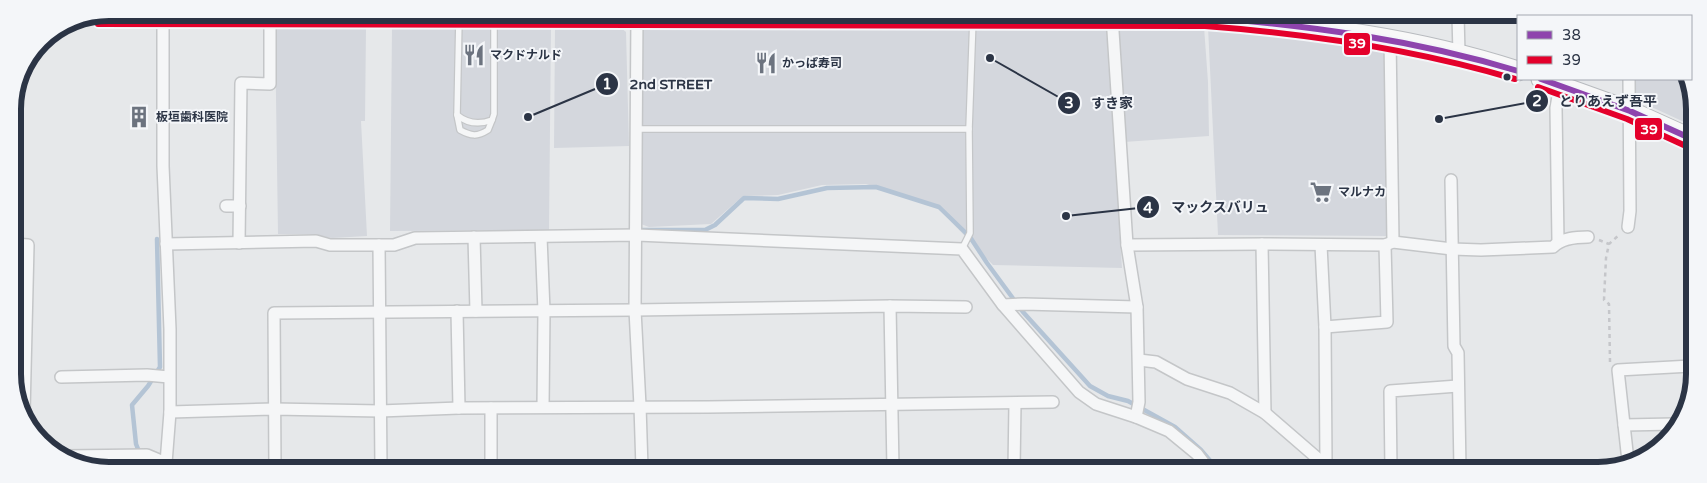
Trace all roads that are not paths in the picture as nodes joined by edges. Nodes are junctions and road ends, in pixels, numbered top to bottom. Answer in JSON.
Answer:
{"nodes":[{"id":1,"x":163,"y":21,"type":"edge"},
{"id":2,"x":270,"y":21,"type":"edge"},
{"id":3,"x":459,"y":21,"type":"edge"},
{"id":4,"x":494,"y":21,"type":"edge"},
{"id":5,"x":637,"y":21,"type":"edge"},
{"id":6,"x":974,"y":21,"type":"edge"},
{"id":7,"x":1112,"y":21,"type":"edge"},
{"id":8,"x":1255,"y":21,"type":"edge"},
{"id":9,"x":1458,"y":21,"type":"edge"},
{"id":10,"x":1390,"y":38,"type":"junction"},
{"id":11,"x":1459,"y":54,"type":"junction"},
{"id":12,"x":1517,"y":71,"type":"edge"},
{"id":13,"x":1544,"y":80,"type":"edge"},
{"id":14,"x":1629,"y":80,"type":"edge"},
{"id":15,"x":1560,"y":85,"type":"junction"},
{"id":16,"x":1630,"y":111,"type":"junction"},
{"id":17,"x":457,"y":115,"type":"junction"},
{"id":18,"x":492,"y":120,"type":"junction"},
{"id":19,"x":969,"y":129,"type":"junction"},
{"id":20,"x":637,"y":130,"type":"junction"},
{"id":21,"x":1686,"y":136,"type":"edge"},
{"id":22,"x":1451,"y":180,"type":"dead end"},
{"id":23,"x":226,"y":206,"type":"dead end"},
{"id":24,"x":240,"y":206,"type":"junction"},
{"id":25,"x":1628,"y":227,"type":"road end"},
{"id":26,"x":637,"y":236,"type":"junction"},
{"id":27,"x":474,"y":237,"type":"junction"},
{"id":28,"x":541,"y":237,"type":"junction"},
{"id":29,"x":1588,"y":237,"type":"dead end"},
{"id":30,"x":239,"y":238,"type":"junction"},
{"id":31,"x":1558,"y":242,"type":"junction"},
{"id":32,"x":21,"y":244,"type":"edge"},
{"id":33,"x":166,"y":244,"type":"junction"},
{"id":34,"x":1262,"y":244,"type":"junction"},
{"id":35,"x":1389,"y":244,"type":"junction"},
{"id":36,"x":379,"y":245,"type":"junction"},
{"id":37,"x":1127,"y":245,"type":"junction"},
{"id":38,"x":1321,"y":245,"type":"junction"},
{"id":39,"x":962,"y":249,"type":"junction"},
{"id":40,"x":1452,"y":249,"type":"junction"},
{"id":41,"x":1003,"y":305,"type":"junction"},
{"id":42,"x":890,"y":306,"type":"junction"},
{"id":43,"x":966,"y":307,"type":"dead end"},
{"id":44,"x":1137,"y":307,"type":"junction"},
{"id":45,"x":635,"y":310,"type":"junction"},
{"id":46,"x":544,"y":311,"type":"junction"},
{"id":47,"x":379,"y":312,"type":"junction"},
{"id":48,"x":457,"y":312,"type":"junction"},
{"id":49,"x":476,"y":312,"type":"junction"},
{"id":50,"x":1325,"y":327,"type":"junction"},
{"id":51,"x":1139,"y":360,"type":"junction"},
{"id":52,"x":1686,"y":366,"type":"edge"},
{"id":53,"x":61,"y":377,"type":"dead end"},
{"id":54,"x":169,"y":377,"type":"junction"},
{"id":55,"x":1458,"y":386,"type":"junction"},
{"id":56,"x":24,"y":396,"type":"edge"},
{"id":57,"x":1053,"y":402,"type":"dead end"},
{"id":58,"x":893,"y":404,"type":"junction"},
{"id":59,"x":1015,"y":404,"type":"junction"},
{"id":60,"x":640,"y":406,"type":"junction"},
{"id":61,"x":543,"y":407,"type":"junction"},
{"id":62,"x":459,"y":408,"type":"junction"},
{"id":63,"x":491,"y":408,"type":"junction"},
{"id":64,"x":274,"y":409,"type":"junction"},
{"id":65,"x":380,"y":411,"type":"junction"},
{"id":66,"x":170,"y":412,"type":"junction"},
{"id":67,"x":1265,"y":413,"type":"junction"},
{"id":68,"x":1136,"y":416,"type":"junction"},
{"id":69,"x":1670,"y":424,"type":"edge"},
{"id":70,"x":1624,"y":426,"type":"junction"},
{"id":71,"x":78,"y":456,"type":"edge"},
{"id":72,"x":1627,"y":456,"type":"edge"},
{"id":73,"x":162,"y":462,"type":"edge"},
{"id":74,"x":169,"y":462,"type":"edge"},
{"id":75,"x":275,"y":462,"type":"edge"},
{"id":76,"x":381,"y":462,"type":"edge"},
{"id":77,"x":492,"y":462,"type":"edge"},
{"id":78,"x":642,"y":462,"type":"edge"},
{"id":79,"x":894,"y":462,"type":"edge"},
{"id":80,"x":1014,"y":462,"type":"edge"},
{"id":81,"x":1203,"y":462,"type":"edge"},
{"id":82,"x":1323,"y":462,"type":"edge"},
{"id":83,"x":1329,"y":462,"type":"edge"},
{"id":84,"x":1391,"y":462,"type":"edge"},
{"id":85,"x":1460,"y":462,"type":"edge"}],
"edges":[{"from":1,"to":33,"type":"street"},
{"from":2,"to":24,"type":"street"},
{"from":3,"to":17,"type":"lane"},
{"from":4,"to":18,"type":"lane"},
{"from":5,"to":20,"type":"street"},
{"from":6,"to":19,"type":"lane"},
{"from":7,"to":37,"type":"street"},
{"from":8,"to":10,"type":"highway"},
{"from":9,"to":11,"type":"street"},
{"from":10,"to":11,"type":"highway"},
{"from":10,"to":35,"type":"street"},
{"from":11,"to":12,"type":"highway"},
{"from":13,"to":15,"type":"highway"},
{"from":14,"to":16,"type":"street"},
{"from":15,"to":16,"type":"highway"},
{"from":15,"to":31,"type":"street"},
{"from":16,"to":21,"type":"highway"},
{"from":16,"to":25,"type":"street"},
{"from":17,"to":18,"type":"lane"},
{"from":17,"to":18,"type":"lane"},
{"from":19,"to":20,"type":"lane"},
{"from":19,"to":39,"type":"lane"},
{"from":20,"to":26,"type":"street"},
{"from":22,"to":40,"type":"street"},
{"from":23,"to":24,"type":"street"},
{"from":24,"to":30,"type":"street"},
{"from":26,"to":28,"type":"street"},
{"from":26,"to":39,"type":"street"},
{"from":26,"to":45,"type":"street"},
{"from":27,"to":28,"type":"street"},
{"from":27,"to":36,"type":"street"},
{"from":27,"to":49,"type":"street"},
{"from":28,"to":46,"type":"street"},
{"from":29,"to":31,"type":"street"},
{"from":30,"to":33,"type":"street"},
{"from":30,"to":36,"type":"street"},
{"from":31,"to":40,"type":"street"},
{"from":32,"to":56,"type":"street"},
{"from":33,"to":54,"type":"street"},
{"from":34,"to":37,"type":"street"},
{"from":34,"to":38,"type":"street"},
{"from":34,"to":67,"type":"street"},
{"from":35,"to":38,"type":"street"},
{"from":35,"to":40,"type":"street"},
{"from":35,"to":50,"type":"street"},
{"from":36,"to":47,"type":"street"},
{"from":37,"to":44,"type":"street"},
{"from":38,"to":50,"type":"street"},
{"from":39,"to":41,"type":"street"},
{"from":40,"to":55,"type":"street"},
{"from":41,"to":44,"type":"street"},
{"from":41,"to":68,"type":"street"},
{"from":42,"to":43,"type":"street"},
{"from":42,"to":45,"type":"street"},
{"from":42,"to":58,"type":"street"},
{"from":44,"to":51,"type":"street"},
{"from":45,"to":46,"type":"street"},
{"from":45,"to":60,"type":"street"},
{"from":46,"to":49,"type":"street"},
{"from":46,"to":61,"type":"street"},
{"from":47,"to":48,"type":"street"},
{"from":47,"to":64,"type":"street"},
{"from":47,"to":65,"type":"street"},
{"from":48,"to":49,"type":"street"},
{"from":48,"to":62,"type":"street"},
{"from":50,"to":83,"type":"street"},
{"from":51,"to":67,"type":"street"},
{"from":51,"to":68,"type":"street"},
{"from":52,"to":70,"type":"street"},
{"from":53,"to":54,"type":"street"},
{"from":54,"to":66,"type":"street"},
{"from":55,"to":84,"type":"street"},
{"from":55,"to":85,"type":"street"},
{"from":57,"to":59,"type":"street"},
{"from":58,"to":59,"type":"street"},
{"from":58,"to":60,"type":"street"},
{"from":58,"to":79,"type":"street"},
{"from":59,"to":80,"type":"street"},
{"from":60,"to":61,"type":"street"},
{"from":60,"to":78,"type":"street"},
{"from":61,"to":63,"type":"street"},
{"from":62,"to":63,"type":"street"},
{"from":62,"to":65,"type":"street"},
{"from":63,"to":77,"type":"street"},
{"from":64,"to":65,"type":"street"},
{"from":64,"to":66,"type":"street"},
{"from":64,"to":75,"type":"street"},
{"from":65,"to":76,"type":"street"},
{"from":66,"to":74,"type":"street"},
{"from":67,"to":82,"type":"street"},
{"from":68,"to":81,"type":"street"},
{"from":69,"to":70,"type":"street"},
{"from":70,"to":72,"type":"street"},
{"from":71,"to":73,"type":"street"}]}
